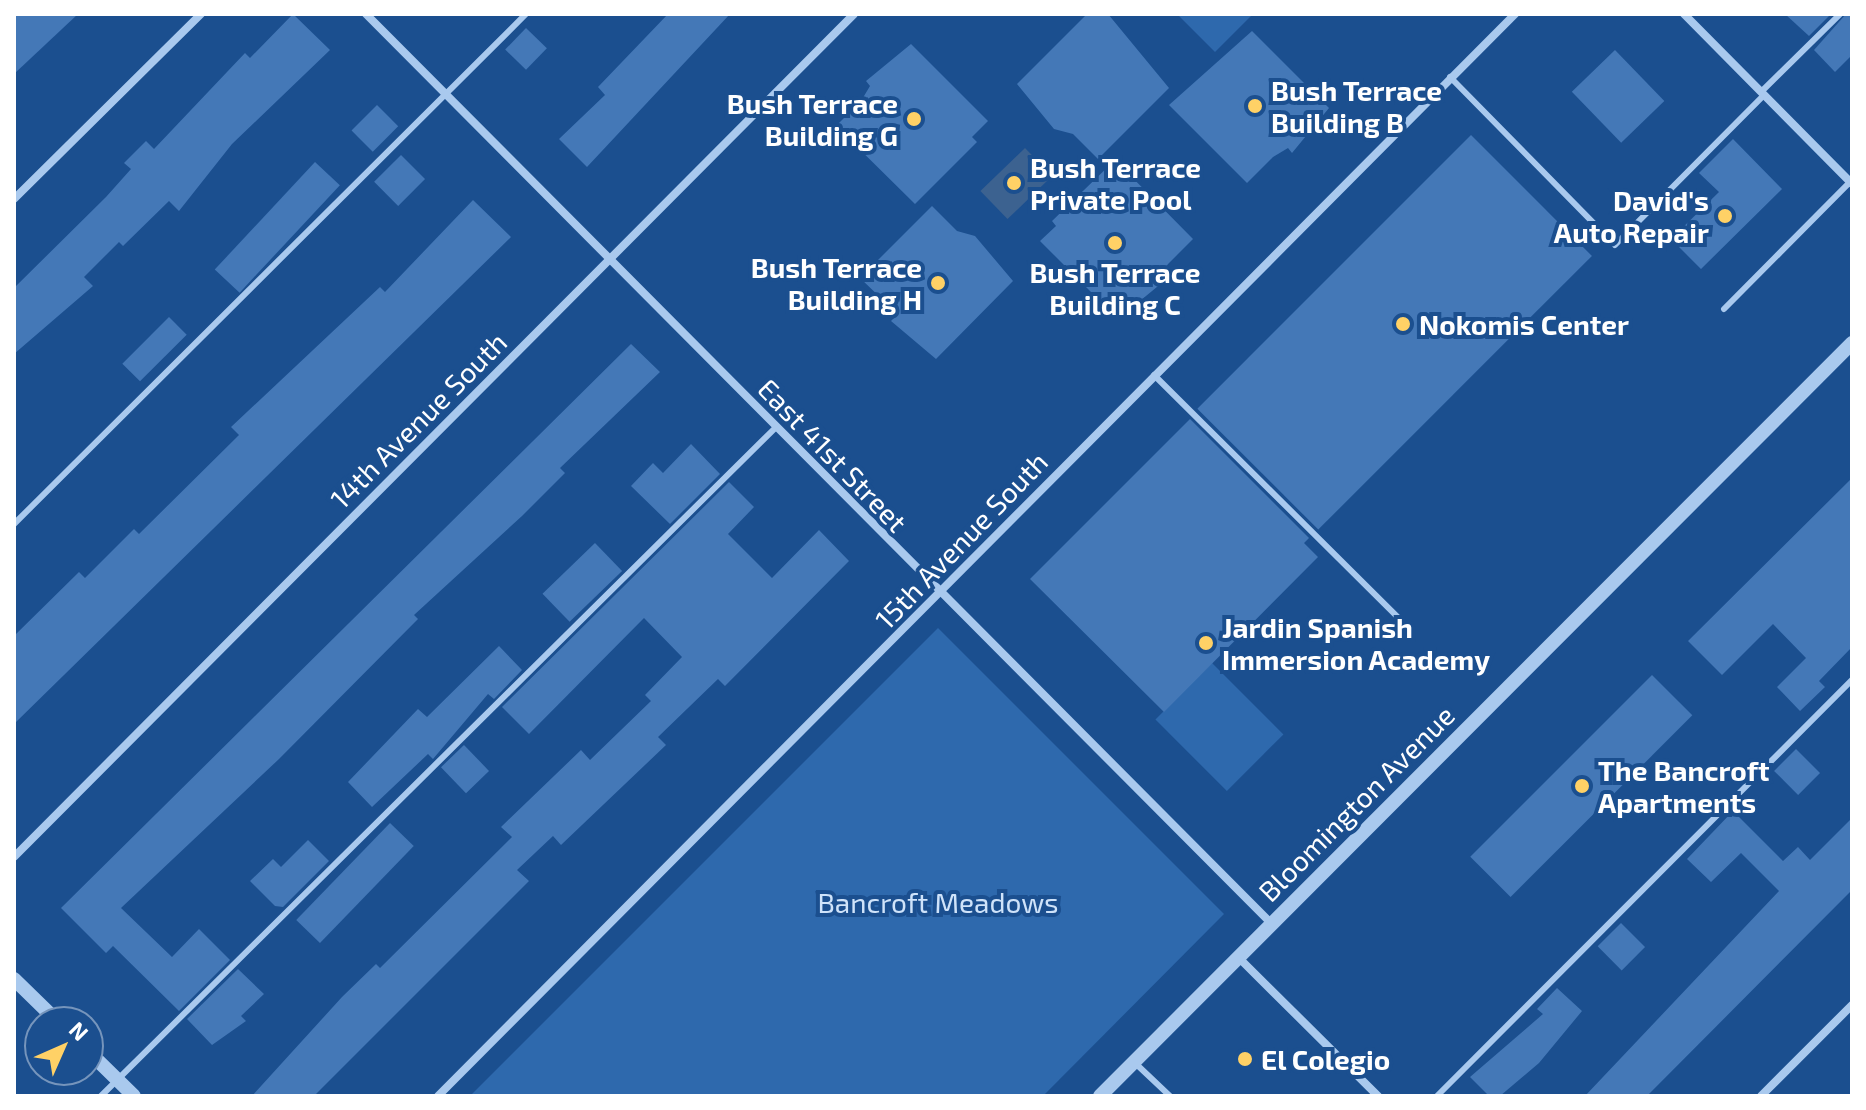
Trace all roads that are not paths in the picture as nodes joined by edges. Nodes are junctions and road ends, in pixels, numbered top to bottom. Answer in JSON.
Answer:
{"nodes":[{"id":1,"x":201,"y":14,"type":"edge"},
{"id":2,"x":366,"y":14,"type":"edge"},
{"id":3,"x":526,"y":14,"type":"edge"},
{"id":4,"x":854,"y":14,"type":"edge"},
{"id":5,"x":1515,"y":14,"type":"edge"},
{"id":6,"x":1684,"y":14,"type":"edge"},
{"id":7,"x":1840,"y":14,"type":"edge"},
{"id":8,"x":1450,"y":77,"type":"junction"},
{"id":9,"x":1762,"y":93,"type":"junction"},
{"id":10,"x":446,"y":95,"type":"junction"},
{"id":11,"x":1851,"y":183,"type":"edge"},
{"id":12,"x":14,"y":199,"type":"edge"},
{"id":13,"x":611,"y":258,"type":"junction"},
{"id":14,"x":1724,"y":309,"type":"dead end"},
{"id":15,"x":1852,"y":343,"type":"edge"},
{"id":16,"x":1154,"y":375,"type":"junction"},
{"id":17,"x":775,"y":428,"type":"junction"},
{"id":18,"x":14,"y":524,"type":"edge"},
{"id":19,"x":940,"y":595,"type":"junction"},
{"id":20,"x":1412,"y":631,"type":"dead end"},
{"id":21,"x":1852,"y":680,"type":"edge"},
{"id":22,"x":14,"y":857,"type":"edge"},
{"id":23,"x":1272,"y":924,"type":"junction"},
{"id":24,"x":1239,"y":958,"type":"junction"},
{"id":25,"x":14,"y":979,"type":"edge"},
{"id":26,"x":1852,"y":1005,"type":"edge"},
{"id":27,"x":42,"y":1006,"type":"edge"},
{"id":28,"x":1134,"y":1062,"type":"junction"},
{"id":29,"x":104,"y":1066,"type":"edge"},
{"id":30,"x":118,"y":1080,"type":"junction"},
{"id":31,"x":101,"y":1096,"type":"edge"},
{"id":32,"x":134,"y":1096,"type":"edge"},
{"id":33,"x":438,"y":1096,"type":"edge"},
{"id":34,"x":1100,"y":1096,"type":"edge"},
{"id":35,"x":1170,"y":1096,"type":"edge"},
{"id":36,"x":1378,"y":1096,"type":"edge"},
{"id":37,"x":1437,"y":1096,"type":"edge"},
{"id":38,"x":1761,"y":1096,"type":"edge"}],
"edges":[{"from":1,"to":12,"type":"street"},
{"from":2,"to":10,"type":"street","name":"East 41st Street"},
{"from":3,"to":10,"type":"lane"},
{"from":4,"to":13,"type":"street","name":"14th Avenue South"},
{"from":5,"to":8,"type":"street","name":"15th Avenue South"},
{"from":6,"to":9,"type":"street"},
{"from":7,"to":9,"type":"lane"},
{"from":8,"to":9,"type":"lane"},
{"from":8,"to":16,"type":"street","name":"15th Avenue South"},
{"from":9,"to":11,"type":"street"},
{"from":10,"to":13,"type":"street","name":"East 41st Street"},
{"from":10,"to":18,"type":"lane"},
{"from":11,"to":14,"type":"lane"},
{"from":13,"to":17,"type":"street","name":"East 41st Street"},
{"from":13,"to":22,"type":"street","name":"14th Avenue South"},
{"from":15,"to":23,"type":"street","name":"Bloomington Avenue"},
{"from":16,"to":19,"type":"street","name":"15th Avenue South"},
{"from":16,"to":20,"type":"lane"},
{"from":17,"to":19,"type":"street","name":"East 41st Street"},
{"from":17,"to":30,"type":"lane"},
{"from":19,"to":23,"type":"street","name":"East 41st Street"},
{"from":19,"to":33,"type":"street","name":"15th Avenue South"},
{"from":21,"to":37,"type":"lane"},
{"from":23,"to":24,"type":"street","name":"Bloomington Avenue"},
{"from":24,"to":28,"type":"street","name":"Bloomington Avenue"},
{"from":24,"to":36,"type":"street"},
{"from":25,"to":27,"type":"street"},
{"from":26,"to":38,"type":"street"},
{"from":28,"to":34,"type":"street","name":"Bloomington Avenue"},
{"from":28,"to":35,"type":"lane"},
{"from":29,"to":30,"type":"street"},
{"from":30,"to":31,"type":"lane"},
{"from":30,"to":32,"type":"street"}]}
